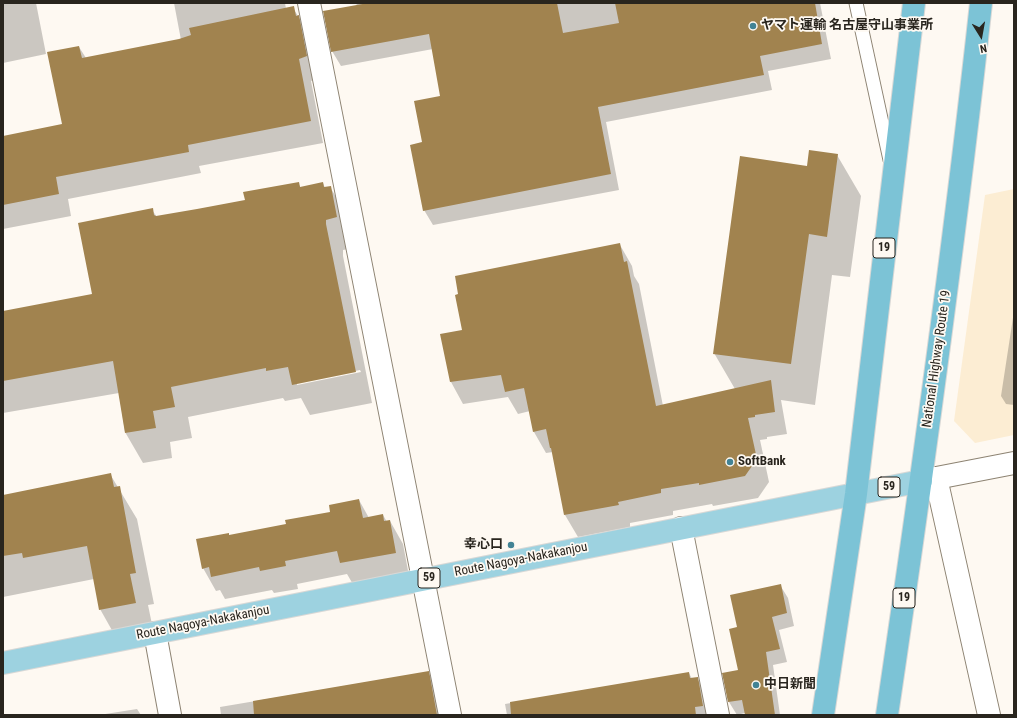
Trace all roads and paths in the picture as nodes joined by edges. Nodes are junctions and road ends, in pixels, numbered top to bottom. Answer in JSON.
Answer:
{"nodes":[{"id":1,"x":309,"y":3,"type":"edge"},
{"id":2,"x":856,"y":3,"type":"edge"},
{"id":3,"x":914,"y":3,"type":"edge"},
{"id":4,"x":981,"y":3,"type":"edge"},
{"id":5,"x":893,"y":174,"type":"junction"},
{"id":6,"x":1014,"y":463,"type":"edge"},
{"id":7,"x":928,"y":479,"type":"junction"},
{"id":8,"x":856,"y":494,"type":"junction"},
{"id":9,"x":681,"y":528,"type":"junction"},
{"id":10,"x":423,"y":580,"type":"junction"},
{"id":11,"x":155,"y":633,"type":"junction"},
{"id":12,"x":3,"y":663,"type":"edge"},
{"id":13,"x":170,"y":715,"type":"edge"},
{"id":14,"x":450,"y":715,"type":"edge"},
{"id":15,"x":718,"y":715,"type":"edge"},
{"id":16,"x":823,"y":715,"type":"edge"},
{"id":17,"x":887,"y":715,"type":"edge"},
{"id":18,"x":989,"y":715,"type":"edge"}],
"edges":[{"from":1,"to":10,"type":"street"},
{"from":2,"to":5,"type":"lane"},
{"from":3,"to":5,"type":"highway","number":"19"},
{"from":4,"to":7,"type":"highway","name":"National Highway Route 19","number":"19"},
{"from":5,"to":8,"type":"highway","number":"19"},
{"from":6,"to":7,"type":"street"},
{"from":7,"to":8,"type":"main road","name":"Route Nagoya-Nakakanjou","number":"59"},
{"from":7,"to":17,"type":"highway","name":"National Highway Route 19","number":"19"},
{"from":7,"to":18,"type":"street"},
{"from":8,"to":9,"type":"main road","name":"Route Nagoya-Nakakanjou","number":"59"},
{"from":8,"to":16,"type":"highway","number":"19"},
{"from":9,"to":10,"type":"main road","name":"Route Nagoya-Nakakanjou","number":"59"},
{"from":9,"to":15,"type":"street"},
{"from":10,"to":11,"type":"main road","name":"Route Nagoya-Nakakanjou","number":"59"},
{"from":10,"to":14,"type":"street"},
{"from":11,"to":12,"type":"main road","name":"Route Nagoya-Nakakanjou","number":"59"},
{"from":11,"to":13,"type":"street"}]}
